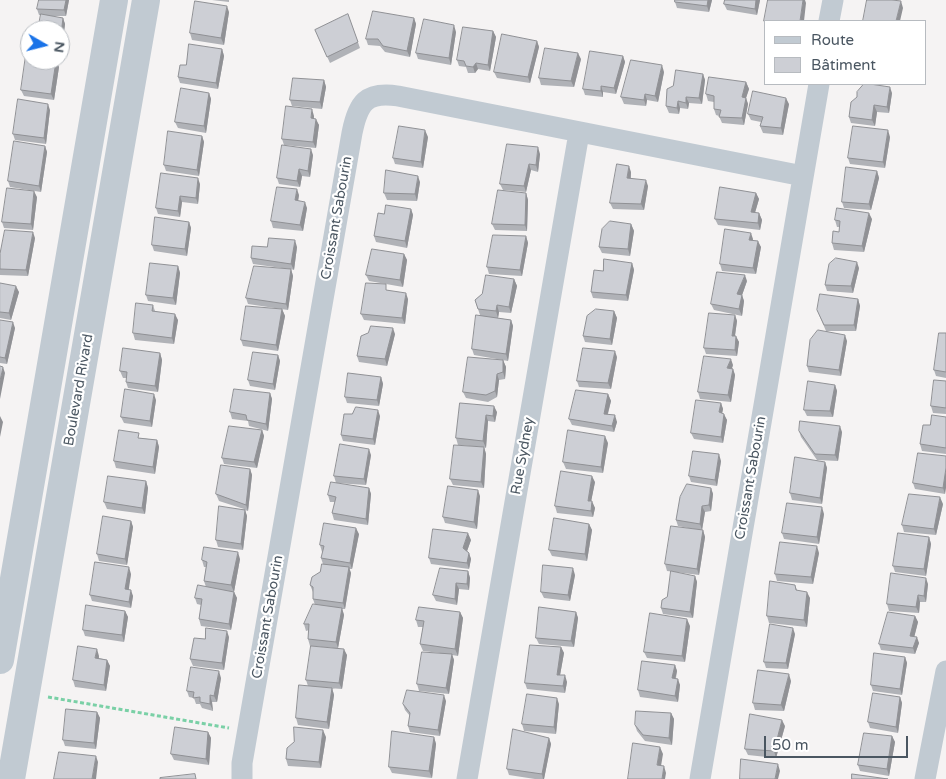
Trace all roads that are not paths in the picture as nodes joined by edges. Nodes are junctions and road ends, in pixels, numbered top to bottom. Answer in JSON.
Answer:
{"nodes":[{"id":1,"x":114,"y":0,"type":"edge"},
{"id":2,"x":146,"y":0,"type":"edge"},
{"id":3,"x":833,"y":0,"type":"edge"},
{"id":4,"x":829,"y":20,"type":"edge"},
{"id":5,"x":819,"y":85,"type":"edge"},
{"id":6,"x":579,"y":132,"type":"junction"},
{"id":7,"x":803,"y":176,"type":"junction"},
{"id":8,"x":0,"y":660,"type":"edge"},
{"id":9,"x":946,"y":671,"type":"edge"},
{"id":10,"x":11,"y":779,"type":"edge"},
{"id":11,"x":242,"y":779,"type":"edge"},
{"id":12,"x":467,"y":779,"type":"edge"},
{"id":13,"x":700,"y":779,"type":"edge"},
{"id":14,"x":925,"y":779,"type":"edge"}],
"edges":[{"from":1,"to":8,"type":"street"},
{"from":2,"to":10,"type":"street","name":"Boulevard Rivard"},
{"from":3,"to":4,"type":"street"},
{"from":5,"to":7,"type":"street","name":"Croissant Sabourin"},
{"from":6,"to":7,"type":"street","name":"Croissant Sabourin"},
{"from":6,"to":11,"type":"street","name":"Croissant Sabourin"},
{"from":6,"to":12,"type":"street","name":"Rue Sydney"},
{"from":7,"to":13,"type":"street","name":"Croissant Sabourin"},
{"from":9,"to":14,"type":"street"}]}
